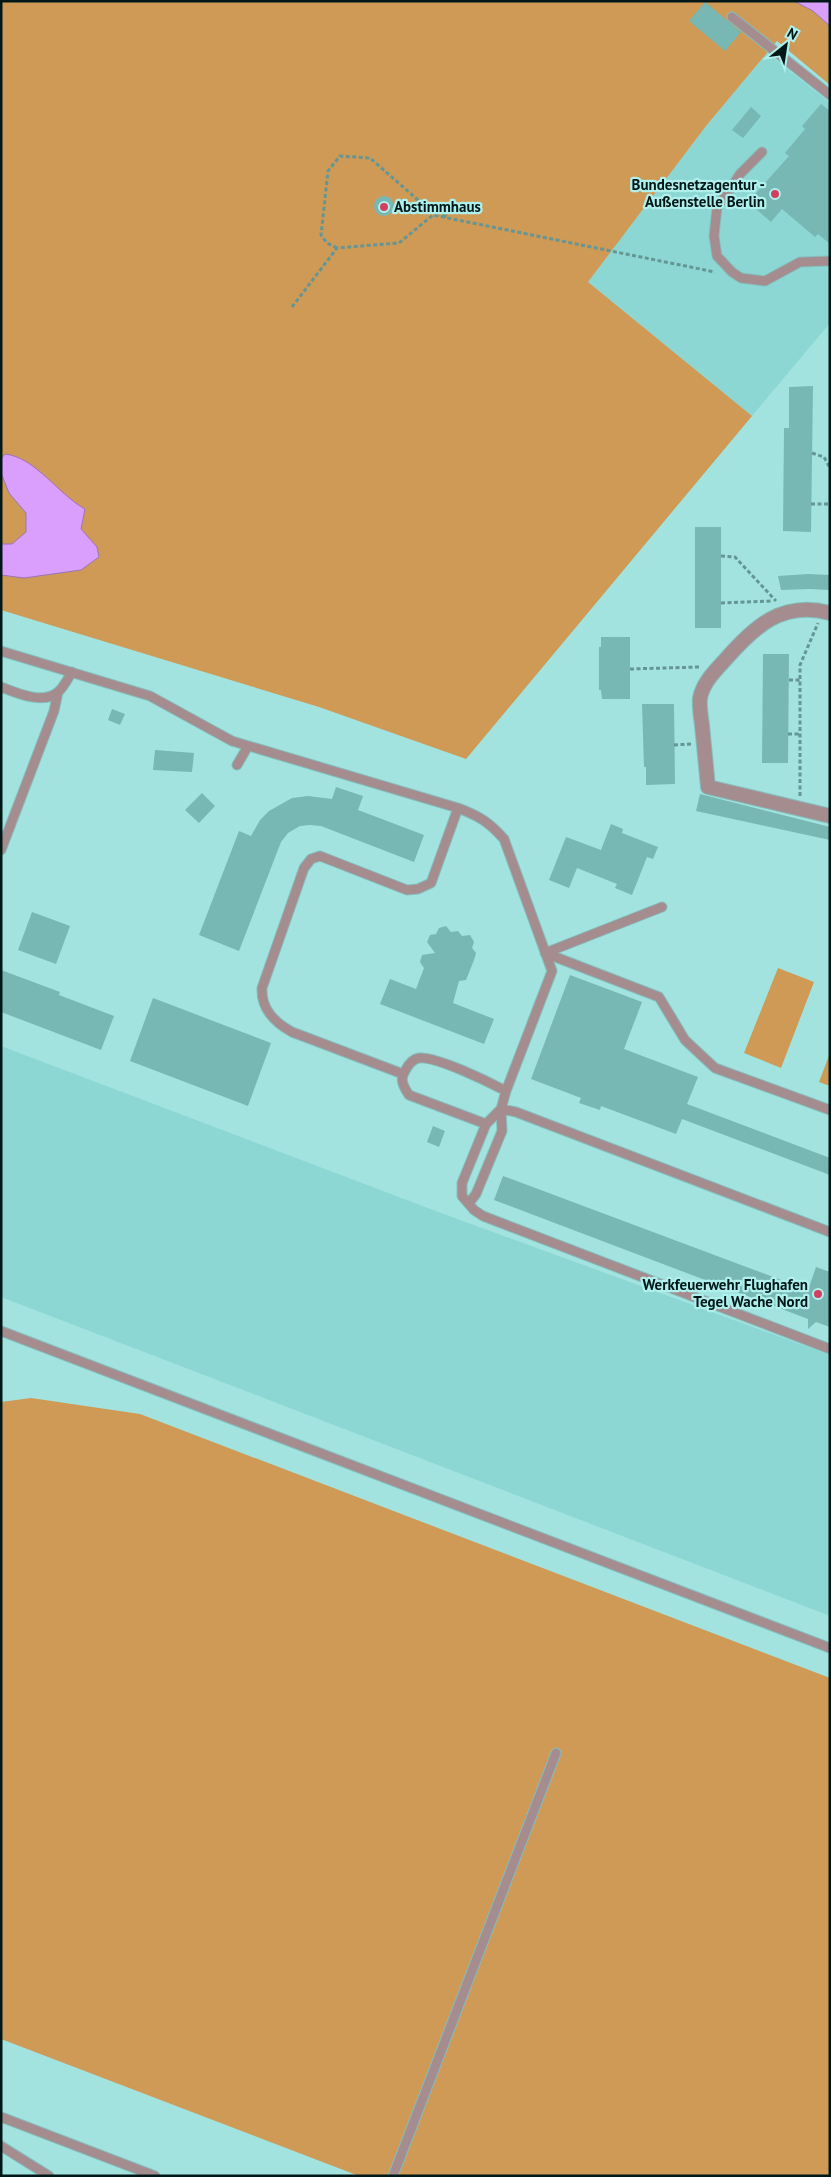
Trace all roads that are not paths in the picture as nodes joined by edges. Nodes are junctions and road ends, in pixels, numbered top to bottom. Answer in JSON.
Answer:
{"nodes":[{"id":1,"x":732,"y":18,"type":"dead end"},
{"id":2,"x":830,"y":95,"type":"edge"},
{"id":3,"x":762,"y":152,"type":"dead end"},
{"id":4,"x":830,"y":260,"type":"edge"},
{"id":5,"x":826,"y":612,"type":"edge"},
{"id":6,"x":1,"y":651,"type":"edge"},
{"id":7,"x":72,"y":672,"type":"junction"},
{"id":8,"x":1,"y":687,"type":"edge"},
{"id":9,"x":58,"y":692,"type":"junction"},
{"id":10,"x":248,"y":746,"type":"junction"},
{"id":11,"x":237,"y":765,"type":"dead end"},
{"id":12,"x":458,"y":808,"type":"junction"},
{"id":13,"x":830,"y":816,"type":"edge"},
{"id":14,"x":1,"y":850,"type":"edge"},
{"id":15,"x":662,"y":907,"type":"dead end"},
{"id":16,"x":545,"y":953,"type":"junction"},
{"id":17,"x":403,"y":1074,"type":"junction"},
{"id":18,"x":506,"y":1091,"type":"junction"},
{"id":19,"x":501,"y":1109,"type":"junction"},
{"id":20,"x":830,"y":1110,"type":"edge"},
{"id":21,"x":486,"y":1124,"type":"junction"},
{"id":22,"x":469,"y":1203,"type":"junction"},
{"id":23,"x":830,"y":1232,"type":"edge"},
{"id":24,"x":1,"y":1331,"type":"edge"},
{"id":25,"x":830,"y":1349,"type":"edge"},
{"id":26,"x":830,"y":1648,"type":"edge"},
{"id":27,"x":556,"y":1754,"type":"dead end"},
{"id":28,"x":1,"y":2117,"type":"edge"},
{"id":29,"x":1,"y":2146,"type":"edge"},
{"id":30,"x":49,"y":2176,"type":"edge"},
{"id":31,"x":156,"y":2176,"type":"edge"},
{"id":32,"x":393,"y":2176,"type":"edge"}],
"edges":[{"from":1,"to":2,"type":"lane"},
{"from":3,"to":4,"type":"lane"},
{"from":5,"to":13,"type":"street"},
{"from":6,"to":7,"type":"lane"},
{"from":7,"to":9,"type":"lane"},
{"from":7,"to":10,"type":"lane"},
{"from":8,"to":9,"type":"lane"},
{"from":9,"to":14,"type":"lane"},
{"from":10,"to":11,"type":"lane"},
{"from":10,"to":12,"type":"lane"},
{"from":12,"to":16,"type":"lane"},
{"from":12,"to":17,"type":"lane"},
{"from":15,"to":16,"type":"lane"},
{"from":16,"to":18,"type":"lane"},
{"from":16,"to":20,"type":"lane"},
{"from":17,"to":18,"type":"lane"},
{"from":17,"to":21,"type":"lane"},
{"from":18,"to":19,"type":"lane"},
{"from":19,"to":21,"type":"lane"},
{"from":19,"to":22,"type":"lane"},
{"from":19,"to":23,"type":"lane"},
{"from":21,"to":22,"type":"lane"},
{"from":22,"to":25,"type":"lane"},
{"from":24,"to":26,"type":"lane"},
{"from":27,"to":32,"type":"lane"},
{"from":28,"to":31,"type":"lane"},
{"from":29,"to":30,"type":"lane"}]}
